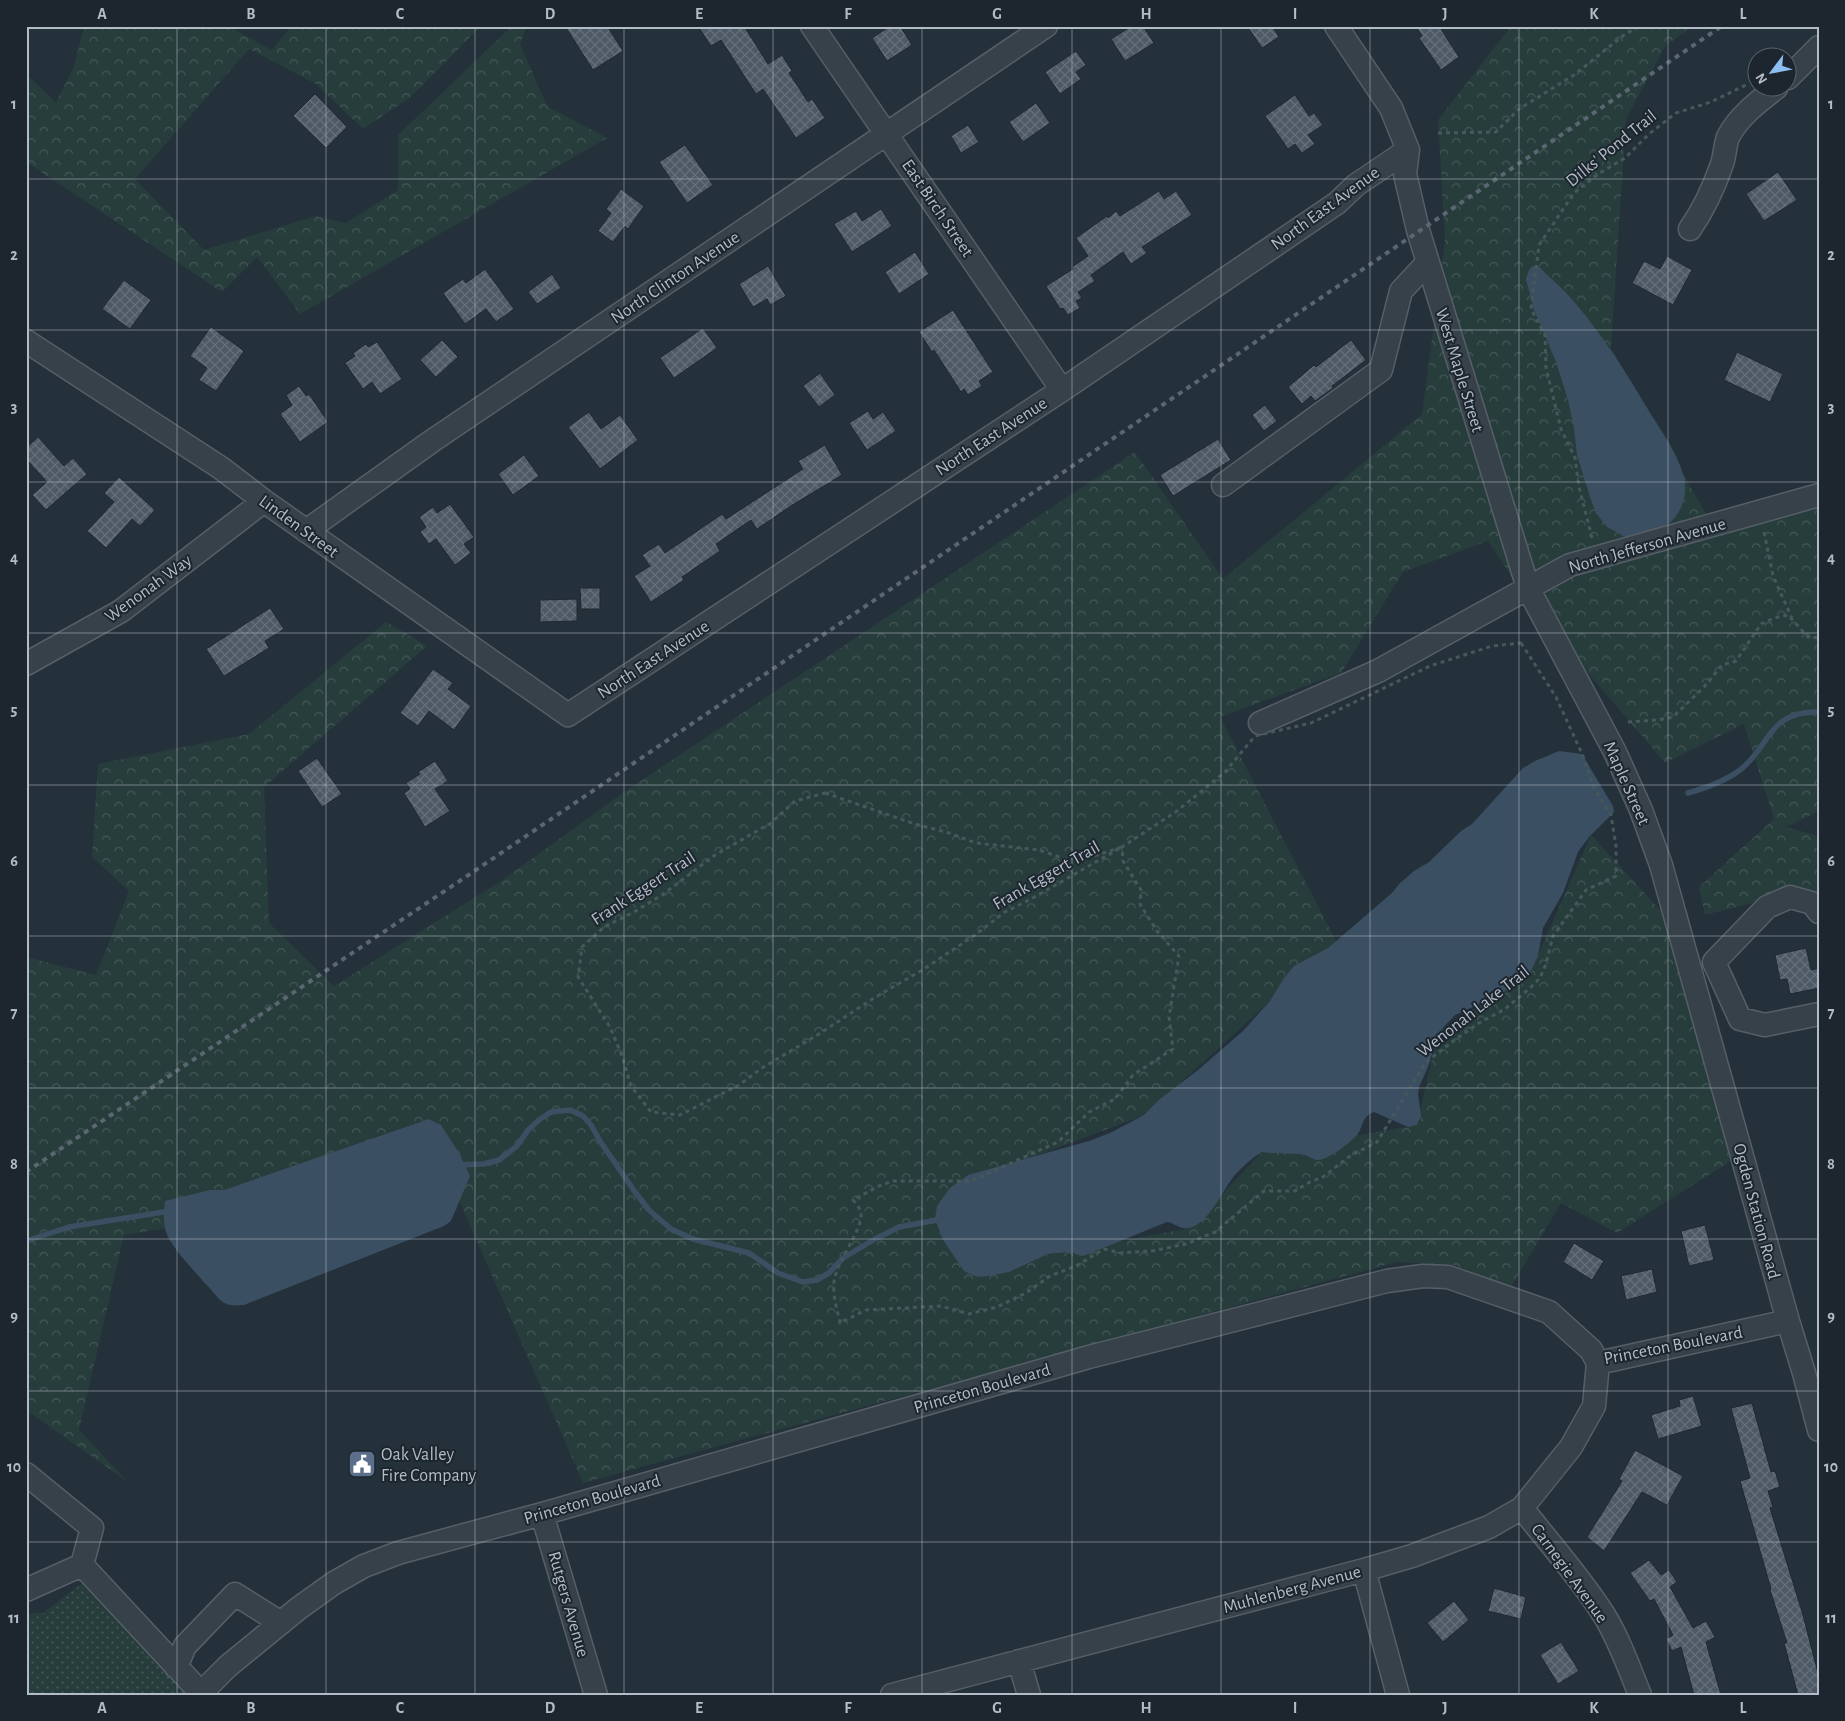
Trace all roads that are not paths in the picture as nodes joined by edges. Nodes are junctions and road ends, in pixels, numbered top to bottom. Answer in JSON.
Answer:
{"nodes":[{"id":1,"x":812,"y":26,"type":"edge"},
{"id":2,"x":1046,"y":26,"type":"edge"},
{"id":3,"x":1336,"y":26,"type":"edge"},
{"id":4,"x":1819,"y":47,"type":"edge"},
{"id":5,"x":1798,"y":68,"type":"edge"},
{"id":6,"x":1764,"y":98,"type":"edge"},
{"id":7,"x":888,"y":134,"type":"junction"},
{"id":8,"x":1408,"y":150,"type":"junction"},
{"id":9,"x":1690,"y":230,"type":"dead end"},
{"id":10,"x":1428,"y":262,"type":"junction"},
{"id":11,"x":26,"y":341,"type":"edge"},
{"id":12,"x":1062,"y":390,"type":"junction"},
{"id":13,"x":1223,"y":485,"type":"dead end"},
{"id":14,"x":1819,"y":495,"type":"edge"},
{"id":15,"x":264,"y":501,"type":"junction"},
{"id":16,"x":306,"y":531,"type":"junction"},
{"id":17,"x":1528,"y":588,"type":"junction"},
{"id":18,"x":26,"y":664,"type":"edge"},
{"id":19,"x":568,"y":715,"type":"joint"},
{"id":20,"x":1260,"y":723,"type":"dead end"},
{"id":21,"x":1819,"y":912,"type":"edge"},
{"id":22,"x":1688,"y":960,"type":"junction"},
{"id":23,"x":1714,"y":962,"type":"junction"},
{"id":24,"x":1696,"y":991,"type":"joint"},
{"id":25,"x":1819,"y":1014,"type":"edge"},
{"id":26,"x":1788,"y":1321,"type":"junction"},
{"id":27,"x":1598,"y":1363,"type":"junction"},
{"id":28,"x":1812,"y":1372,"type":"edge"},
{"id":29,"x":1819,"y":1430,"type":"edge"},
{"id":30,"x":26,"y":1474,"type":"edge"},
{"id":31,"x":1522,"y":1508,"type":"junction"},
{"id":32,"x":542,"y":1514,"type":"junction"},
{"id":33,"x":82,"y":1565,"type":"junction"},
{"id":34,"x":1364,"y":1570,"type":"junction"},
{"id":35,"x":26,"y":1590,"type":"edge"},
{"id":36,"x":281,"y":1623,"type":"junction"},
{"id":37,"x":1019,"y":1661,"type":"junction"},
{"id":38,"x":176,"y":1667,"type":"junction"},
{"id":39,"x":200,"y":1694,"type":"edge"},
{"id":40,"x":596,"y":1695,"type":"edge"},
{"id":41,"x":892,"y":1695,"type":"edge"},
{"id":42,"x":1029,"y":1695,"type":"edge"},
{"id":43,"x":1398,"y":1695,"type":"edge"},
{"id":44,"x":1640,"y":1695,"type":"edge"}],
"edges":[{"from":1,"to":7,"type":"street","name":"East Birch Street"},
{"from":2,"to":7,"type":"street","name":"North Clinton Avenue"},
{"from":3,"to":8,"type":"street"},
{"from":4,"to":5,"type":"street"},
{"from":6,"to":9,"type":"street"},
{"from":7,"to":12,"type":"street","name":"East Birch Street"},
{"from":7,"to":16,"type":"street","name":"North Clinton Avenue"},
{"from":8,"to":10,"type":"street","name":"West Maple Street"},
{"from":8,"to":12,"type":"street","name":"North East Avenue"},
{"from":10,"to":13,"type":"street"},
{"from":10,"to":17,"type":"street","name":"West Maple Street"},
{"from":11,"to":15,"type":"street","name":"Linden Street"},
{"from":12,"to":19,"type":"street","name":"North East Avenue"},
{"from":14,"to":17,"type":"street","name":"North Jefferson Avenue"},
{"from":15,"to":16,"type":"street","name":"Linden Street"},
{"from":15,"to":18,"type":"street","name":"Wenonah Way"},
{"from":16,"to":19,"type":"street","name":"Linden Street"},
{"from":17,"to":20,"type":"street","name":"North Jefferson Avenue"},
{"from":17,"to":22,"type":"street","name":"Maple Street"},
{"from":21,"to":23,"type":"street"},
{"from":22,"to":23,"type":"street"},
{"from":22,"to":24,"type":"street","name":"Maple Street"},
{"from":23,"to":25,"type":"street"},
{"from":24,"to":26,"type":"street","name":"Ogden Station Road"},
{"from":26,"to":27,"type":"street","name":"Princeton Boulevard"},
{"from":26,"to":28,"type":"street","name":"Ogden Station Road"},
{"from":27,"to":31,"type":"street","name":"Muhlenberg Avenue"},
{"from":27,"to":32,"type":"street","name":"Princeton Boulevard"},
{"from":28,"to":29,"type":"street","name":"Ogden Station Road"},
{"from":30,"to":33,"type":"street"},
{"from":31,"to":34,"type":"street","name":"Muhlenberg Avenue"},
{"from":31,"to":44,"type":"street","name":"Carnegie Avenue"},
{"from":32,"to":36,"type":"street","name":"Princeton Boulevard"},
{"from":32,"to":40,"type":"street","name":"Rutgers Avenue"},
{"from":33,"to":35,"type":"street"},
{"from":33,"to":38,"type":"street"},
{"from":34,"to":37,"type":"street","name":"Muhlenberg Avenue"},
{"from":34,"to":43,"type":"street"},
{"from":36,"to":38,"type":"street"},
{"from":36,"to":39,"type":"street","name":"Princeton Boulevard"},
{"from":37,"to":41,"type":"street","name":"Muhlenberg Avenue"},
{"from":37,"to":42,"type":"street"},
{"from":38,"to":39,"type":"street"}]}
